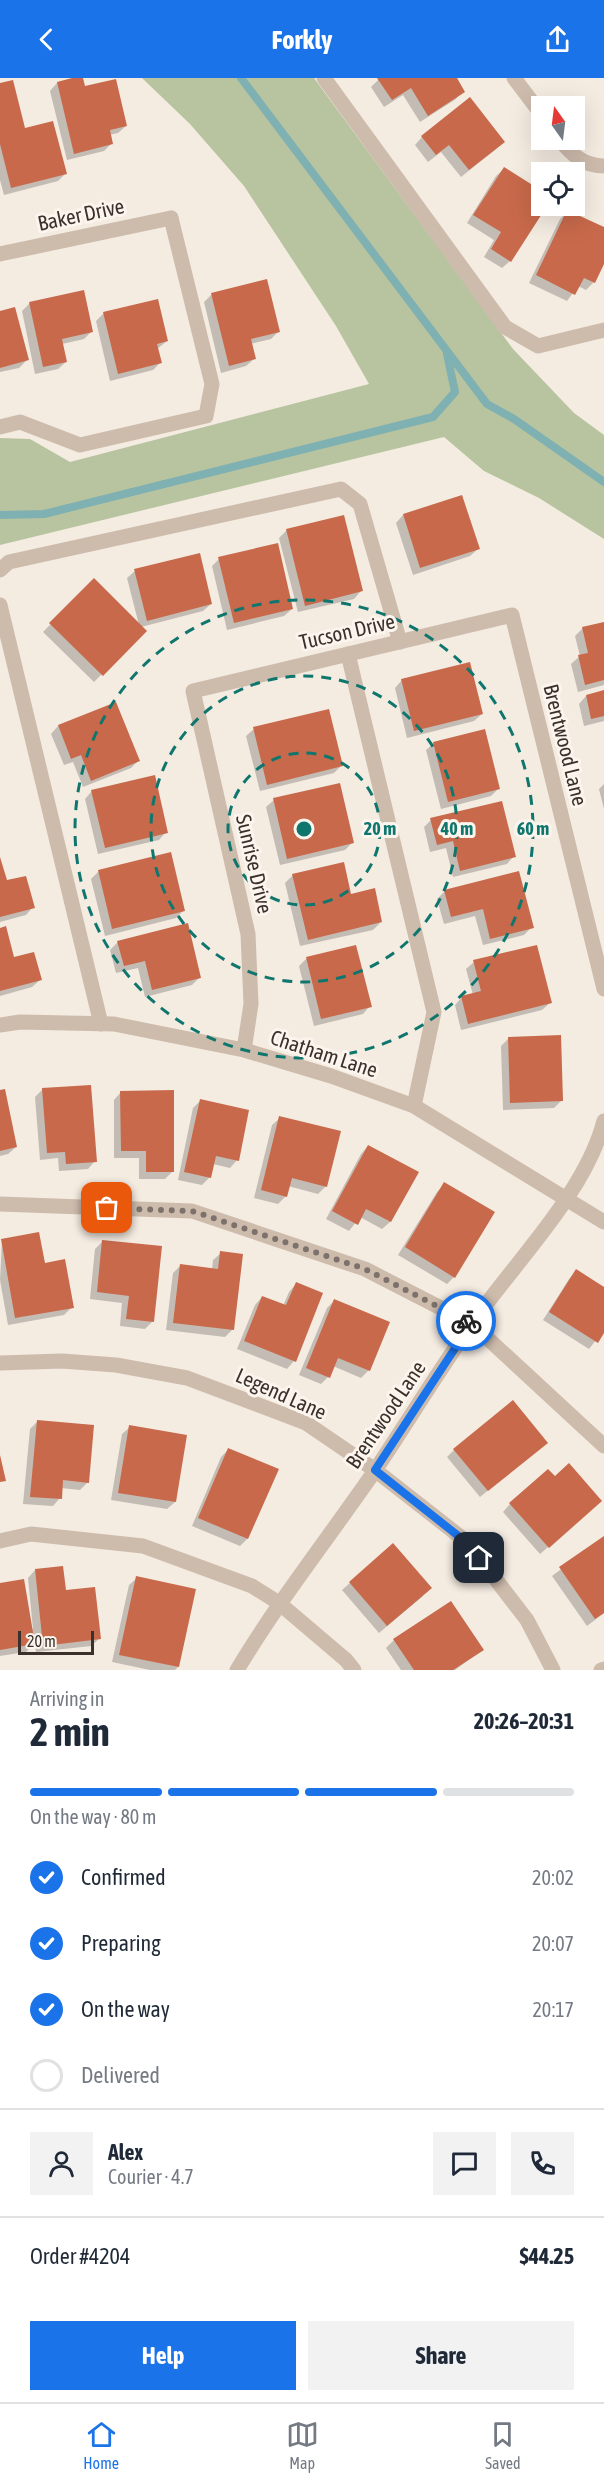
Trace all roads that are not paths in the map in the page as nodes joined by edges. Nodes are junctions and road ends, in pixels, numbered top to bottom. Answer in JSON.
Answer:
{"nodes":[{"id":1,"x":324,"y":78,"type":"edge"},
{"id":2,"x":514,"y":78,"type":"edge"},
{"id":3,"x":531,"y":100,"type":"edge"},
{"id":4,"x":568,"y":150,"type":"edge"},
{"id":5,"x":604,"y":166,"type":"edge"},
{"id":6,"x":0,"y":254,"type":"edge"},
{"id":7,"x":604,"y":330,"type":"edge"},
{"id":8,"x":0,"y":427,"type":"edge"},
{"id":9,"x":0,"y":570,"type":"edge"},
{"id":10,"x":0,"y":605,"type":"edge"},
{"id":11,"x":512,"y":615,"type":"joint"},
{"id":12,"x":400,"y":642,"type":"junction"},
{"id":13,"x":348,"y":654,"type":"junction"},
{"id":14,"x":193,"y":691,"type":"joint"},
{"id":15,"x":604,"y":989,"type":"edge"},
{"id":16,"x":101,"y":1024,"type":"junction"},
{"id":17,"x":0,"y":1025,"type":"edge"},
{"id":18,"x":244,"y":1050,"type":"junction"},
{"id":19,"x":414,"y":1106,"type":"junction"},
{"id":20,"x":604,"y":1121,"type":"edge"},
{"id":21,"x":566,"y":1199,"type":"junction"},
{"id":22,"x":0,"y":1204,"type":"edge"},
{"id":23,"x":604,"y":1222,"type":"edge"},
{"id":24,"x":471,"y":1324,"type":"junction"},
{"id":25,"x":0,"y":1363,"type":"edge"},
{"id":26,"x":604,"y":1446,"type":"edge"},
{"id":27,"x":375,"y":1470,"type":"junction"},
{"id":28,"x":0,"y":1541,"type":"edge"},
{"id":29,"x":279,"y":1602,"type":"junction"},
{"id":30,"x":237,"y":1670,"type":"edge"},
{"id":31,"x":354,"y":1670,"type":"edge"},
{"id":32,"x":553,"y":1670,"type":"edge"}],
"edges":[{"from":1,"to":7,"type":"street"},
{"from":2,"to":3,"type":"street"},
{"from":4,"to":5,"type":"street"},
{"from":6,"to":8,"type":"street","name":"Baker Drive"},
{"from":9,"to":12,"type":"street"},
{"from":10,"to":16,"type":"street"},
{"from":11,"to":12,"type":"street","name":"Tucson Drive"},
{"from":11,"to":15,"type":"street","name":"Brentwood Lane"},
{"from":12,"to":13,"type":"street","name":"Tucson Drive"},
{"from":13,"to":14,"type":"street","name":"Tucson Drive"},
{"from":13,"to":19,"type":"street"},
{"from":14,"to":18,"type":"street","name":"Sunrise Drive"},
{"from":16,"to":17,"type":"street","name":"Chatham Lane"},
{"from":16,"to":18,"type":"street","name":"Chatham Lane"},
{"from":18,"to":19,"type":"street","name":"Chatham Lane"},
{"from":19,"to":21,"type":"street","name":"Chatham Lane"},
{"from":20,"to":21,"type":"street","name":"Brentwood Lane"},
{"from":21,"to":23,"type":"street","name":"Chatham Lane"},
{"from":21,"to":24,"type":"street","name":"Brentwood Lane"},
{"from":22,"to":24,"type":"street"},
{"from":24,"to":26,"type":"street"},
{"from":24,"to":27,"type":"street","name":"Brentwood Lane"},
{"from":25,"to":27,"type":"street","name":"Legend Lane"},
{"from":27,"to":29,"type":"street","name":"Brentwood Lane"},
{"from":27,"to":32,"type":"street","name":"Legend Lane"},
{"from":28,"to":29,"type":"street"},
{"from":29,"to":30,"type":"street","name":"Brentwood Lane"},
{"from":29,"to":31,"type":"street"}]}
